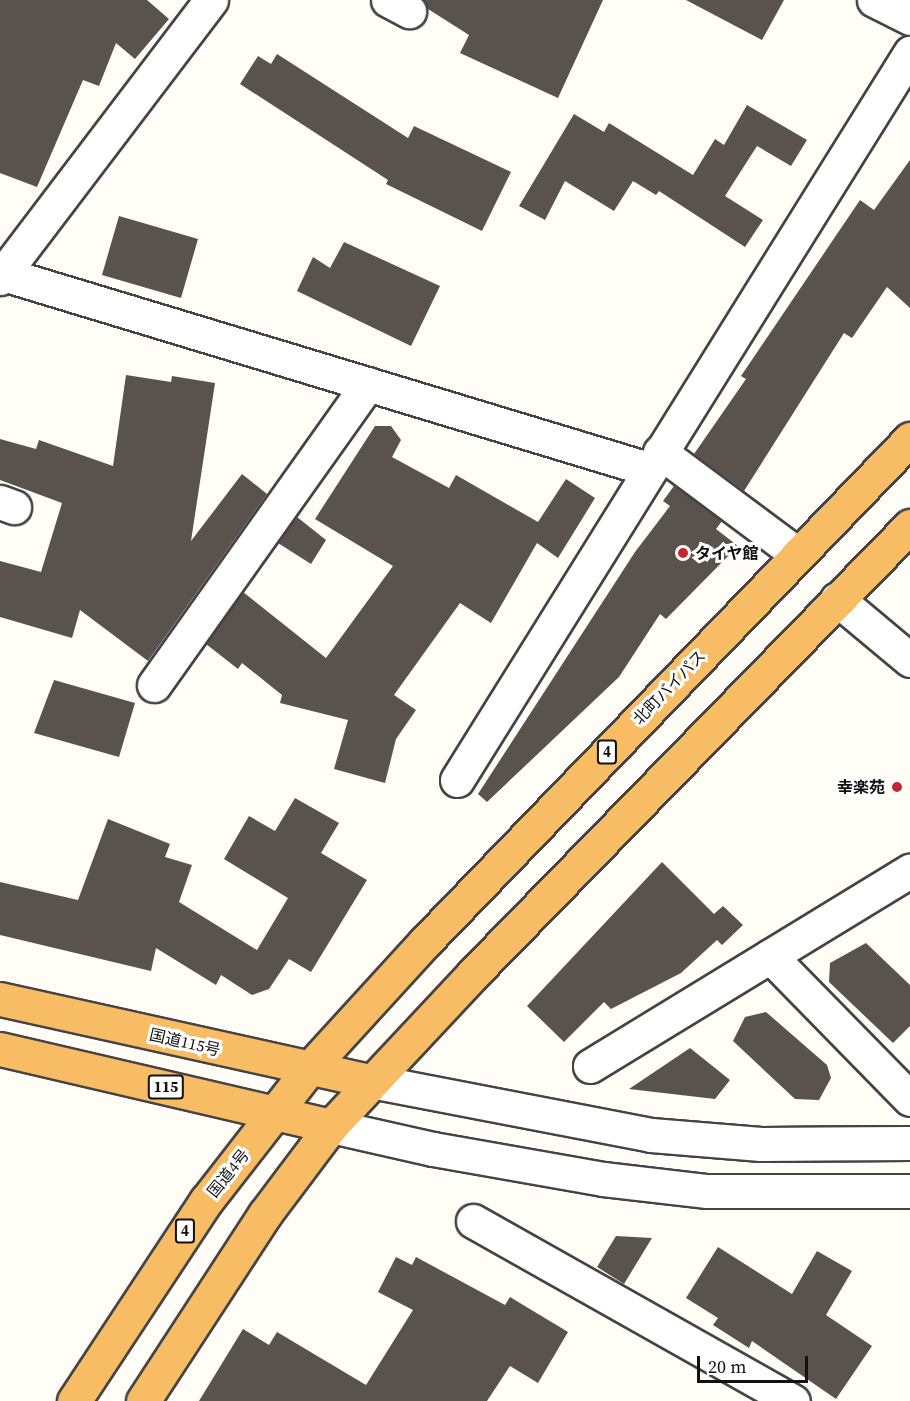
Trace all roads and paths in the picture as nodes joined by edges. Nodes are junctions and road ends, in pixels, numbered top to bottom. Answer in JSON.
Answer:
{"nodes":[{"id":1,"x":211,"y":0,"type":"edge"},
{"id":2,"x":874,"y":0,"type":"edge"},
{"id":3,"x":910,"y":18,"type":"edge"},
{"id":4,"x":910,"y":53,"type":"edge"},
{"id":5,"x":1,"y":275,"type":"edge"},
{"id":6,"x":368,"y":384,"type":"junction"},
{"id":7,"x":910,"y":439,"type":"edge"},
{"id":8,"x":654,"y":460,"type":"junction"},
{"id":9,"x":910,"y":526,"type":"edge"},
{"id":10,"x":797,"y":554,"type":"junction"},
{"id":11,"x":837,"y":599,"type":"junction"},
{"id":12,"x":910,"y":660,"type":"edge"},
{"id":13,"x":154,"y":685,"type":"dead end"},
{"id":14,"x":457,"y":780,"type":"dead end"},
{"id":15,"x":910,"y":871,"type":"edge"},
{"id":16,"x":770,"y":956,"type":"junction"},
{"id":17,"x":0,"y":999,"type":"edge"},
{"id":18,"x":0,"y":1048,"type":"edge"},
{"id":19,"x":590,"y":1066,"type":"dead end"},
{"id":20,"x":308,"y":1070,"type":"junction"},
{"id":21,"x":371,"y":1081,"type":"junction"},
{"id":22,"x":910,"y":1099,"type":"edge"},
{"id":23,"x":276,"y":1113,"type":"junction"},
{"id":24,"x":331,"y":1126,"type":"junction"},
{"id":25,"x":910,"y":1143,"type":"edge"},
{"id":26,"x":910,"y":1191,"type":"edge"},
{"id":27,"x":473,"y":1221,"type":"dead end"},
{"id":28,"x":74,"y":1401,"type":"edge"},
{"id":29,"x":143,"y":1401,"type":"edge"},
{"id":30,"x":793,"y":1401,"type":"edge"}],
"edges":[{"from":1,"to":5,"type":"street"},
{"from":2,"to":3,"type":"street"},
{"from":4,"to":8,"type":"street"},
{"from":5,"to":6,"type":"street"},
{"from":6,"to":8,"type":"street"},
{"from":6,"to":13,"type":"street"},
{"from":7,"to":10,"type":"highway","name":"北町バイパス","number":"4"},
{"from":8,"to":10,"type":"street"},
{"from":8,"to":14,"type":"street"},
{"from":9,"to":11,"type":"highway"},
{"from":10,"to":20,"type":"highway","name":"北町バイパス","number":"4"},
{"from":11,"to":12,"type":"street"},
{"from":11,"to":21,"type":"highway"},
{"from":15,"to":16,"type":"street"},
{"from":16,"to":19,"type":"street"},
{"from":16,"to":22,"type":"street"},
{"from":17,"to":20,"type":"highway","name":"国道115号"},
{"from":18,"to":23,"type":"highway","number":"115"},
{"from":20,"to":21,"type":"highway","name":"国道115号"},
{"from":20,"to":23,"type":"highway","name":"国道4号","number":"4"},
{"from":21,"to":24,"type":"highway"},
{"from":21,"to":25,"type":"street"},
{"from":23,"to":24,"type":"highway","number":"115"},
{"from":23,"to":28,"type":"highway","name":"国道4号","number":"4"},
{"from":24,"to":26,"type":"street"},
{"from":24,"to":29,"type":"highway"},
{"from":27,"to":30,"type":"street"}]}
